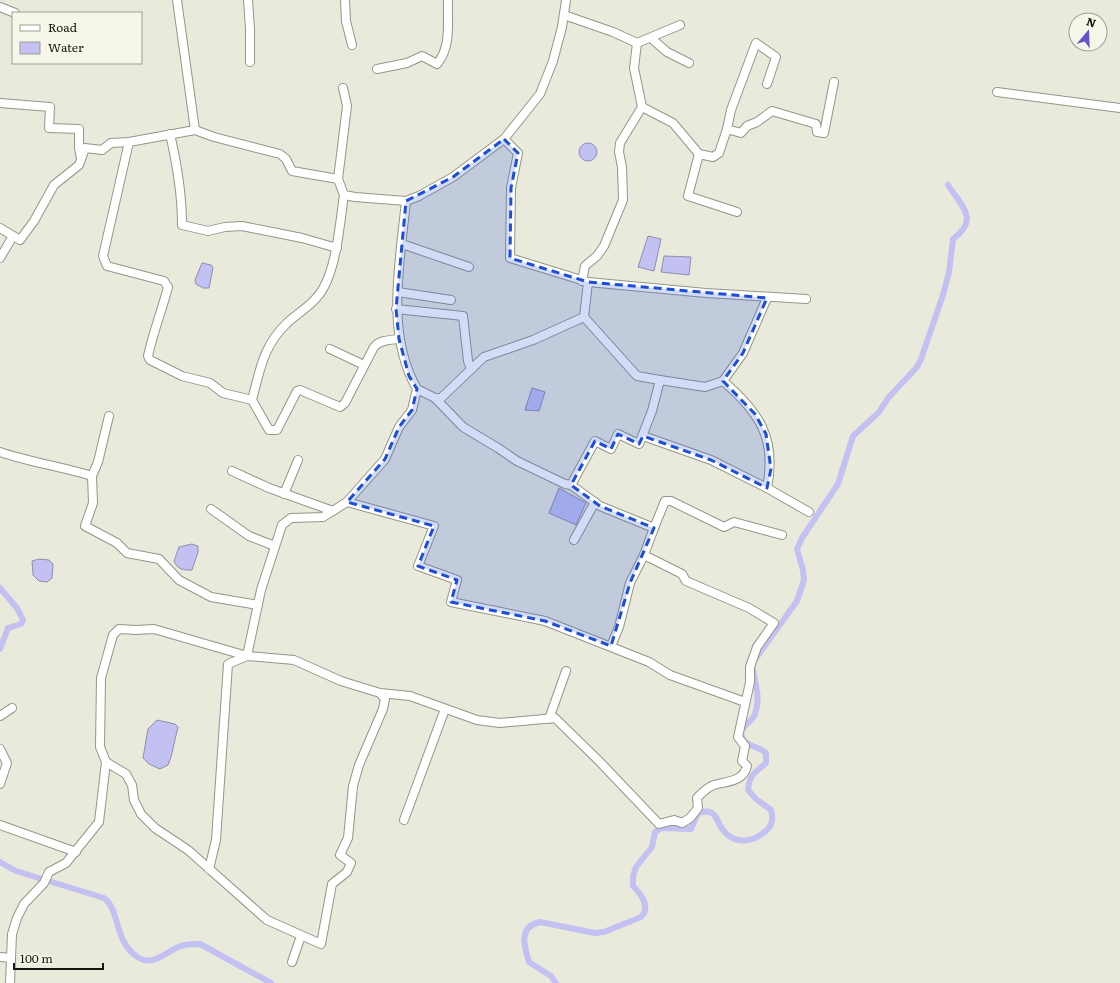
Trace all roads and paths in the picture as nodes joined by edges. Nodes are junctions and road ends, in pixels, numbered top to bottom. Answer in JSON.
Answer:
{"nodes":[{"id":1,"x":177,"y":0,"type":"edge"},
{"id":2,"x":248,"y":0,"type":"edge"},
{"id":3,"x":345,"y":0,"type":"edge"},
{"id":4,"x":448,"y":0,"type":"edge"},
{"id":5,"x":566,"y":0,"type":"edge"},
{"id":6,"x":0,"y":7,"type":"edge"},
{"id":7,"x":12,"y":12,"type":"edge"},
{"id":8,"x":564,"y":15,"type":"junction"},
{"id":9,"x":680,"y":25,"type":"dead end"},
{"id":10,"x":651,"y":38,"type":"junction"},
{"id":11,"x":637,"y":43,"type":"junction"},
{"id":12,"x":352,"y":45,"type":"dead end"},
{"id":13,"x":250,"y":62,"type":"dead end"},
{"id":14,"x":690,"y":63,"type":"dead end"},
{"id":15,"x":377,"y":68,"type":"dead end"},
{"id":16,"x":834,"y":82,"type":"dead end"},
{"id":17,"x":767,"y":84,"type":"dead end"},
{"id":18,"x":343,"y":88,"type":"dead end"},
{"id":19,"x":997,"y":92,"type":"dead end"},
{"id":20,"x":0,"y":103,"type":"edge"},
{"id":21,"x":642,"y":107,"type":"junction"},
{"id":22,"x":1120,"y":108,"type":"edge"},
{"id":23,"x":727,"y":129,"type":"junction"},
{"id":24,"x":195,"y":130,"type":"junction"},
{"id":25,"x":170,"y":134,"type":"junction"},
{"id":26,"x":504,"y":139,"type":"junction"},
{"id":27,"x":129,"y":142,"type":"junction"},
{"id":28,"x":699,"y":154,"type":"junction"},
{"id":29,"x":82,"y":158,"type":"junction"},
{"id":30,"x":338,"y":178,"type":"junction"},
{"id":31,"x":344,"y":195,"type":"junction"},
{"id":32,"x":406,"y":201,"type":"junction"},
{"id":33,"x":736,"y":212,"type":"dead end"},
{"id":34,"x":0,"y":228,"type":"edge"},
{"id":35,"x":13,"y":236,"type":"junction"},
{"id":36,"x":402,"y":244,"type":"junction"},
{"id":37,"x":337,"y":248,"type":"junction"},
{"id":38,"x":0,"y":258,"type":"edge"},
{"id":39,"x":469,"y":268,"type":"dead end"},
{"id":40,"x":585,"y":281,"type":"junction"},
{"id":41,"x":398,"y":292,"type":"junction"},
{"id":42,"x":767,"y":298,"type":"junction"},
{"id":43,"x":806,"y":299,"type":"dead end"},
{"id":44,"x":451,"y":300,"type":"dead end"},
{"id":45,"x":396,"y":309,"type":"junction"},
{"id":46,"x":584,"y":317,"type":"junction"},
{"id":47,"x":399,"y":339,"type":"junction"},
{"id":48,"x":330,"y":349,"type":"dead end"},
{"id":49,"x":364,"y":365,"type":"junction"},
{"id":50,"x":471,"y":369,"type":"junction"},
{"id":51,"x":660,"y":380,"type":"junction"},
{"id":52,"x":723,"y":382,"type":"junction"},
{"id":53,"x":417,"y":389,"type":"junction"},
{"id":54,"x":435,"y":398,"type":"junction"},
{"id":55,"x":252,"y":400,"type":"junction"},
{"id":56,"x":109,"y":416,"type":"dead end"},
{"id":57,"x":643,"y":436,"type":"junction"},
{"id":58,"x":0,"y":452,"type":"edge"},
{"id":59,"x":298,"y":460,"type":"dead end"},
{"id":60,"x":232,"y":471,"type":"dead end"},
{"id":61,"x":92,"y":476,"type":"junction"},
{"id":62,"x":571,"y":485,"type":"junction"},
{"id":63,"x":767,"y":488,"type":"junction"},
{"id":64,"x":284,"y":494,"type":"junction"},
{"id":65,"x":346,"y":502,"type":"junction"},
{"id":66,"x":595,"y":502,"type":"junction"},
{"id":67,"x":211,"y":509,"type":"dead end"},
{"id":68,"x":333,"y":511,"type":"junction"},
{"id":69,"x":809,"y":512,"type":"dead end"},
{"id":70,"x":654,"y":528,"type":"junction"},
{"id":71,"x":782,"y":536,"type":"dead end"},
{"id":72,"x":574,"y":540,"type":"dead end"},
{"id":73,"x":275,"y":546,"type":"junction"},
{"id":74,"x":644,"y":555,"type":"junction"},
{"id":75,"x":258,"y":605,"type":"junction"},
{"id":76,"x":611,"y":646,"type":"junction"},
{"id":77,"x":247,"y":656,"type":"junction"},
{"id":78,"x":566,"y":671,"type":"dead end"},
{"id":79,"x":380,"y":693,"type":"junction"},
{"id":80,"x":745,"y":702,"type":"junction"},
{"id":81,"x":12,"y":708,"type":"dead end"},
{"id":82,"x":445,"y":709,"type":"junction"},
{"id":83,"x":0,"y":716,"type":"edge"},
{"id":84,"x":549,"y":718,"type":"junction"},
{"id":85,"x":0,"y":749,"type":"edge"},
{"id":86,"x":106,"y":762,"type":"junction"},
{"id":87,"x":0,"y":784,"type":"edge"},
{"id":88,"x":404,"y":820,"type":"dead end"},
{"id":89,"x":0,"y":825,"type":"edge"},
{"id":90,"x":76,"y":852,"type":"junction"},
{"id":91,"x":209,"y":868,"type":"junction"},
{"id":92,"x":301,"y":936,"type":"junction"},
{"id":93,"x":0,"y":957,"type":"edge"},
{"id":94,"x":11,"y":958,"type":"junction"},
{"id":95,"x":292,"y":962,"type":"dead end"},
{"id":96,"x":10,"y":983,"type":"edge"}],
"edges":[{"from":1,"to":24,"type":"street"},
{"from":2,"to":13,"type":"street"},
{"from":3,"to":12,"type":"street"},
{"from":4,"to":15,"type":"street"},
{"from":5,"to":8,"type":"street"},
{"from":6,"to":7,"type":"street"},
{"from":8,"to":11,"type":"street"},
{"from":8,"to":26,"type":"street"},
{"from":9,"to":10,"type":"street"},
{"from":10,"to":11,"type":"street"},
{"from":10,"to":14,"type":"street"},
{"from":11,"to":21,"type":"street"},
{"from":16,"to":23,"type":"street"},
{"from":17,"to":23,"type":"street"},
{"from":18,"to":30,"type":"street"},
{"from":19,"to":22,"type":"street"},
{"from":20,"to":29,"type":"street"},
{"from":21,"to":28,"type":"street"},
{"from":21,"to":40,"type":"street"},
{"from":23,"to":28,"type":"street"},
{"from":24,"to":25,"type":"street"},
{"from":24,"to":30,"type":"street"},
{"from":25,"to":27,"type":"street"},
{"from":25,"to":37,"type":"street"},
{"from":26,"to":32,"type":"street"},
{"from":26,"to":40,"type":"street"},
{"from":27,"to":29,"type":"street"},
{"from":27,"to":55,"type":"street"},
{"from":28,"to":33,"type":"street"},
{"from":29,"to":35,"type":"street"},
{"from":30,"to":31,"type":"street"},
{"from":31,"to":32,"type":"street"},
{"from":31,"to":37,"type":"street"},
{"from":32,"to":36,"type":"street"},
{"from":34,"to":35,"type":"street"},
{"from":35,"to":38,"type":"street"},
{"from":36,"to":39,"type":"street"},
{"from":36,"to":41,"type":"street"},
{"from":37,"to":55,"type":"street"},
{"from":40,"to":42,"type":"street"},
{"from":40,"to":46,"type":"street"},
{"from":41,"to":44,"type":"street"},
{"from":41,"to":45,"type":"street"},
{"from":42,"to":43,"type":"street"},
{"from":42,"to":52,"type":"street"},
{"from":45,"to":47,"type":"street"},
{"from":45,"to":50,"type":"street"},
{"from":46,"to":50,"type":"street"},
{"from":46,"to":51,"type":"street"},
{"from":47,"to":49,"type":"street"},
{"from":47,"to":53,"type":"street"},
{"from":48,"to":49,"type":"street"},
{"from":49,"to":55,"type":"street"},
{"from":50,"to":54,"type":"street"},
{"from":51,"to":52,"type":"street"},
{"from":51,"to":57,"type":"street"},
{"from":52,"to":63,"type":"street"},
{"from":53,"to":54,"type":"street"},
{"from":53,"to":65,"type":"street"},
{"from":54,"to":62,"type":"street"},
{"from":56,"to":61,"type":"street"},
{"from":57,"to":62,"type":"street"},
{"from":57,"to":63,"type":"street"},
{"from":58,"to":61,"type":"street"},
{"from":59,"to":64,"type":"street"},
{"from":60,"to":64,"type":"street"},
{"from":61,"to":75,"type":"street"},
{"from":62,"to":66,"type":"street"},
{"from":63,"to":69,"type":"street"},
{"from":64,"to":68,"type":"street"},
{"from":65,"to":68,"type":"street"},
{"from":65,"to":76,"type":"street"},
{"from":66,"to":70,"type":"street"},
{"from":66,"to":72,"type":"street"},
{"from":67,"to":73,"type":"street"},
{"from":68,"to":73,"type":"street"},
{"from":70,"to":71,"type":"street"},
{"from":70,"to":74,"type":"street"},
{"from":73,"to":75,"type":"street"},
{"from":74,"to":76,"type":"street"},
{"from":74,"to":80,"type":"street"},
{"from":75,"to":77,"type":"street"},
{"from":76,"to":80,"type":"street"},
{"from":77,"to":79,"type":"street"},
{"from":77,"to":86,"type":"street"},
{"from":77,"to":91,"type":"street"},
{"from":78,"to":84,"type":"street"},
{"from":79,"to":82,"type":"street"},
{"from":79,"to":92,"type":"street"},
{"from":80,"to":84,"type":"street"},
{"from":81,"to":83,"type":"street"},
{"from":82,"to":84,"type":"street"},
{"from":82,"to":88,"type":"street"},
{"from":85,"to":87,"type":"street"},
{"from":86,"to":90,"type":"street"},
{"from":86,"to":91,"type":"street"},
{"from":89,"to":90,"type":"street"},
{"from":90,"to":94,"type":"street"},
{"from":91,"to":92,"type":"street"},
{"from":92,"to":95,"type":"street"},
{"from":93,"to":94,"type":"street"},
{"from":94,"to":96,"type":"street"}]}
